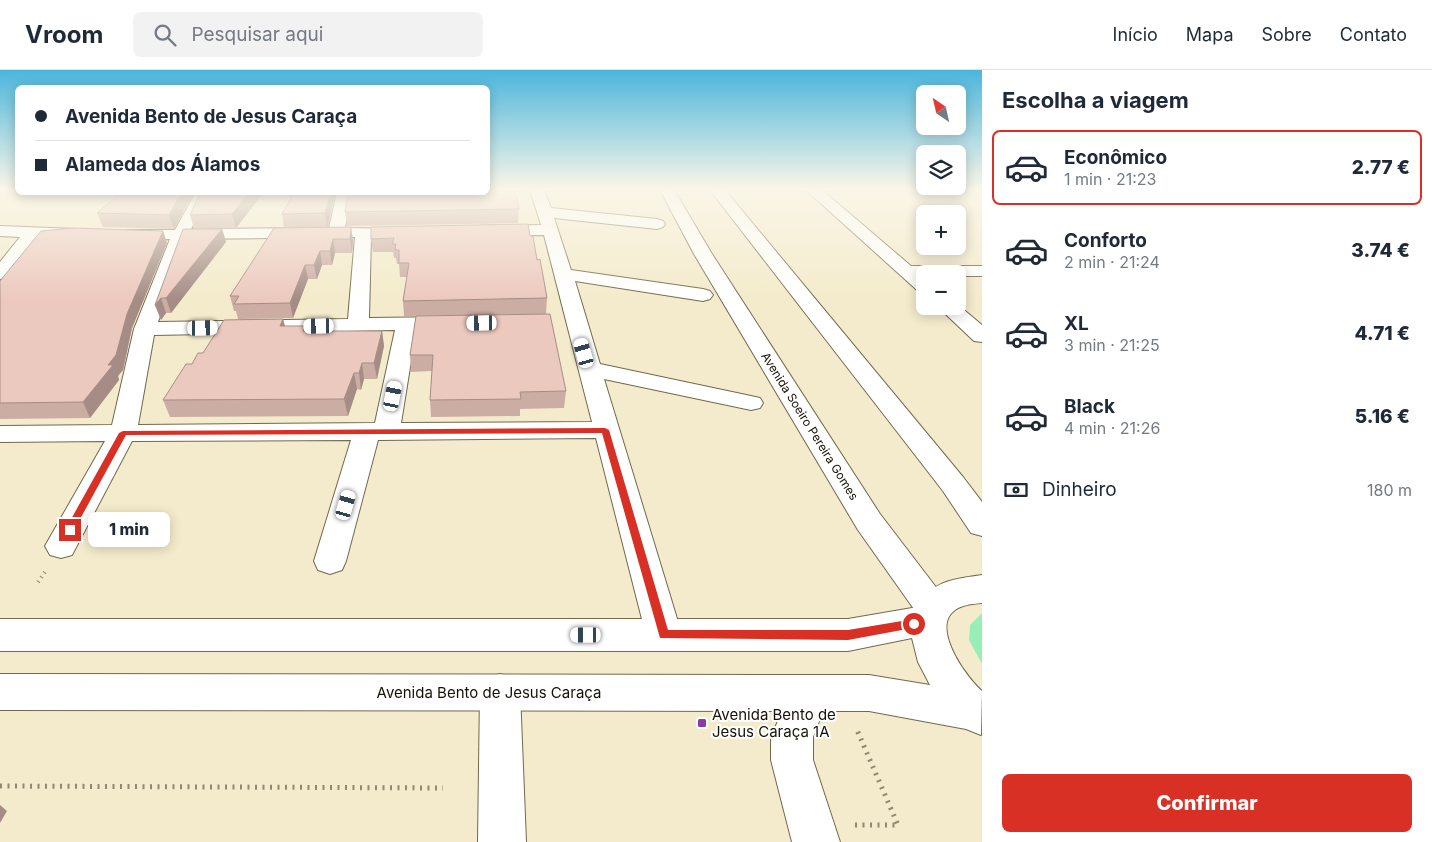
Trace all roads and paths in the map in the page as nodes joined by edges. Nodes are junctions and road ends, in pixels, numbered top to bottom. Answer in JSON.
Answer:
{"nodes":[{"id":1,"x":185,"y":226,"type":"edge"},
{"id":2,"x":338,"y":226,"type":"edge"},
{"id":3,"x":509,"y":226,"type":"edge"},
{"id":4,"x":549,"y":226,"type":"edge"},
{"id":5,"x":687,"y":226,"type":"edge"},
{"id":6,"x":744,"y":226,"type":"edge"},
{"id":7,"x":855,"y":226,"type":"edge"},
{"id":8,"x":0,"y":231,"type":"edge"},
{"id":9,"x":472,"y":231,"type":"edge"},
{"id":10,"x":422,"y":232,"type":"edge"},
{"id":11,"x":31,"y":233,"type":"junction"},
{"id":12,"x":363,"y":233,"type":"junction"},
{"id":13,"x":91,"y":234,"type":"edge"},
{"id":14,"x":336,"y":234,"type":"junction"},
{"id":15,"x":110,"y":235,"type":"edge"},
{"id":16,"x":180,"y":236,"type":"junction"},
{"id":17,"x":906,"y":271,"type":"junction"},
{"id":18,"x":982,"y":271,"type":"edge"},
{"id":19,"x":0,"y":274,"type":"edge"},
{"id":20,"x":563,"y":274,"type":"junction"},
{"id":21,"x":916,"y":279,"type":"edge"},
{"id":22,"x":703,"y":295,"type":"dead end"},
{"id":23,"x":958,"y":315,"type":"edge"},
{"id":24,"x":466,"y":323,"type":"edge"},
{"id":25,"x":407,"y":324,"type":"junction"},
{"id":26,"x":358,"y":325,"type":"junction"},
{"id":27,"x":145,"y":329,"type":"junction"},
{"id":28,"x":982,"y":336,"type":"edge"},
{"id":29,"x":589,"y":369,"type":"junction"},
{"id":30,"x":751,"y":403,"type":"dead end"},
{"id":31,"x":605,"y":430,"type":"junction"},
{"id":32,"x":376,"y":432,"type":"junction"},
{"id":33,"x":123,"y":433,"type":"junction"},
{"id":34,"x":0,"y":434,"type":"edge"},
{"id":35,"x":982,"y":525,"type":"edge"},
{"id":36,"x":61,"y":546,"type":"dead end"},
{"id":37,"x":330,"y":560,"type":"dead end"},
{"id":38,"x":982,"y":589,"type":"edge"},
{"id":39,"x":931,"y":614,"type":"junction"},
{"id":40,"x":0,"y":635,"type":"edge"},
{"id":41,"x":664,"y":635,"type":"junction"},
{"id":42,"x":0,"y":692,"type":"edge"},
{"id":43,"x":500,"y":692,"type":"junction"},
{"id":44,"x":826,"y":693,"type":"junction"},
{"id":45,"x":979,"y":714,"type":"edge"},
{"id":46,"x":0,"y":786,"type":"edge"},
{"id":47,"x":443,"y":788,"type":"dead end"},
{"id":48,"x":813,"y":833,"type":"edge"},
{"id":49,"x":502,"y":842,"type":"edge"}],
"edges":[{"from":1,"to":16,"type":"street"},
{"from":2,"to":14,"type":"street"},
{"from":3,"to":9,"type":"street"},
{"from":4,"to":20,"type":"street"},
{"from":5,"to":39,"type":"street","name":"Avenida Soeiro Pereira Gomes"},
{"from":6,"to":35,"type":"street"},
{"from":7,"to":17,"type":"street"},
{"from":8,"to":11,"type":"street"},
{"from":10,"to":12,"type":"street"},
{"from":11,"to":13,"type":"street"},
{"from":11,"to":19,"type":"street"},
{"from":12,"to":14,"type":"street"},
{"from":12,"to":26,"type":"street"},
{"from":14,"to":16,"type":"street"},
{"from":15,"to":16,"type":"street"},
{"from":16,"to":27,"type":"street"},
{"from":17,"to":18,"type":"street"},
{"from":17,"to":21,"type":"street"},
{"from":20,"to":22,"type":"street"},
{"from":20,"to":29,"type":"street"},
{"from":23,"to":28,"type":"street"},
{"from":24,"to":25,"type":"street"},
{"from":25,"to":26,"type":"street"},
{"from":25,"to":32,"type":"street"},
{"from":26,"to":27,"type":"street"},
{"from":27,"to":33,"type":"street"},
{"from":29,"to":30,"type":"street"},
{"from":29,"to":31,"type":"street"},
{"from":31,"to":32,"type":"street"},
{"from":31,"to":41,"type":"street"},
{"from":32,"to":33,"type":"street"},
{"from":32,"to":37,"type":"street"},
{"from":33,"to":34,"type":"street"},
{"from":33,"to":36,"type":"street"},
{"from":38,"to":39,"type":"street"},
{"from":39,"to":41,"type":"street"},
{"from":39,"to":45,"type":"street"},
{"from":40,"to":41,"type":"street"},
{"from":42,"to":43,"type":"street","name":"Avenida Bento de Jesus Caraça"},
{"from":43,"to":44,"type":"street","name":"Avenida Bento de Jesus Caraça"},
{"from":43,"to":49,"type":"street"},
{"from":44,"to":45,"type":"street","name":"Avenida Bento de Jesus Caraça"},
{"from":44,"to":48,"type":"street"},
{"from":44,"to":48,"type":"path"},
{"from":46,"to":47,"type":"path"}]}
